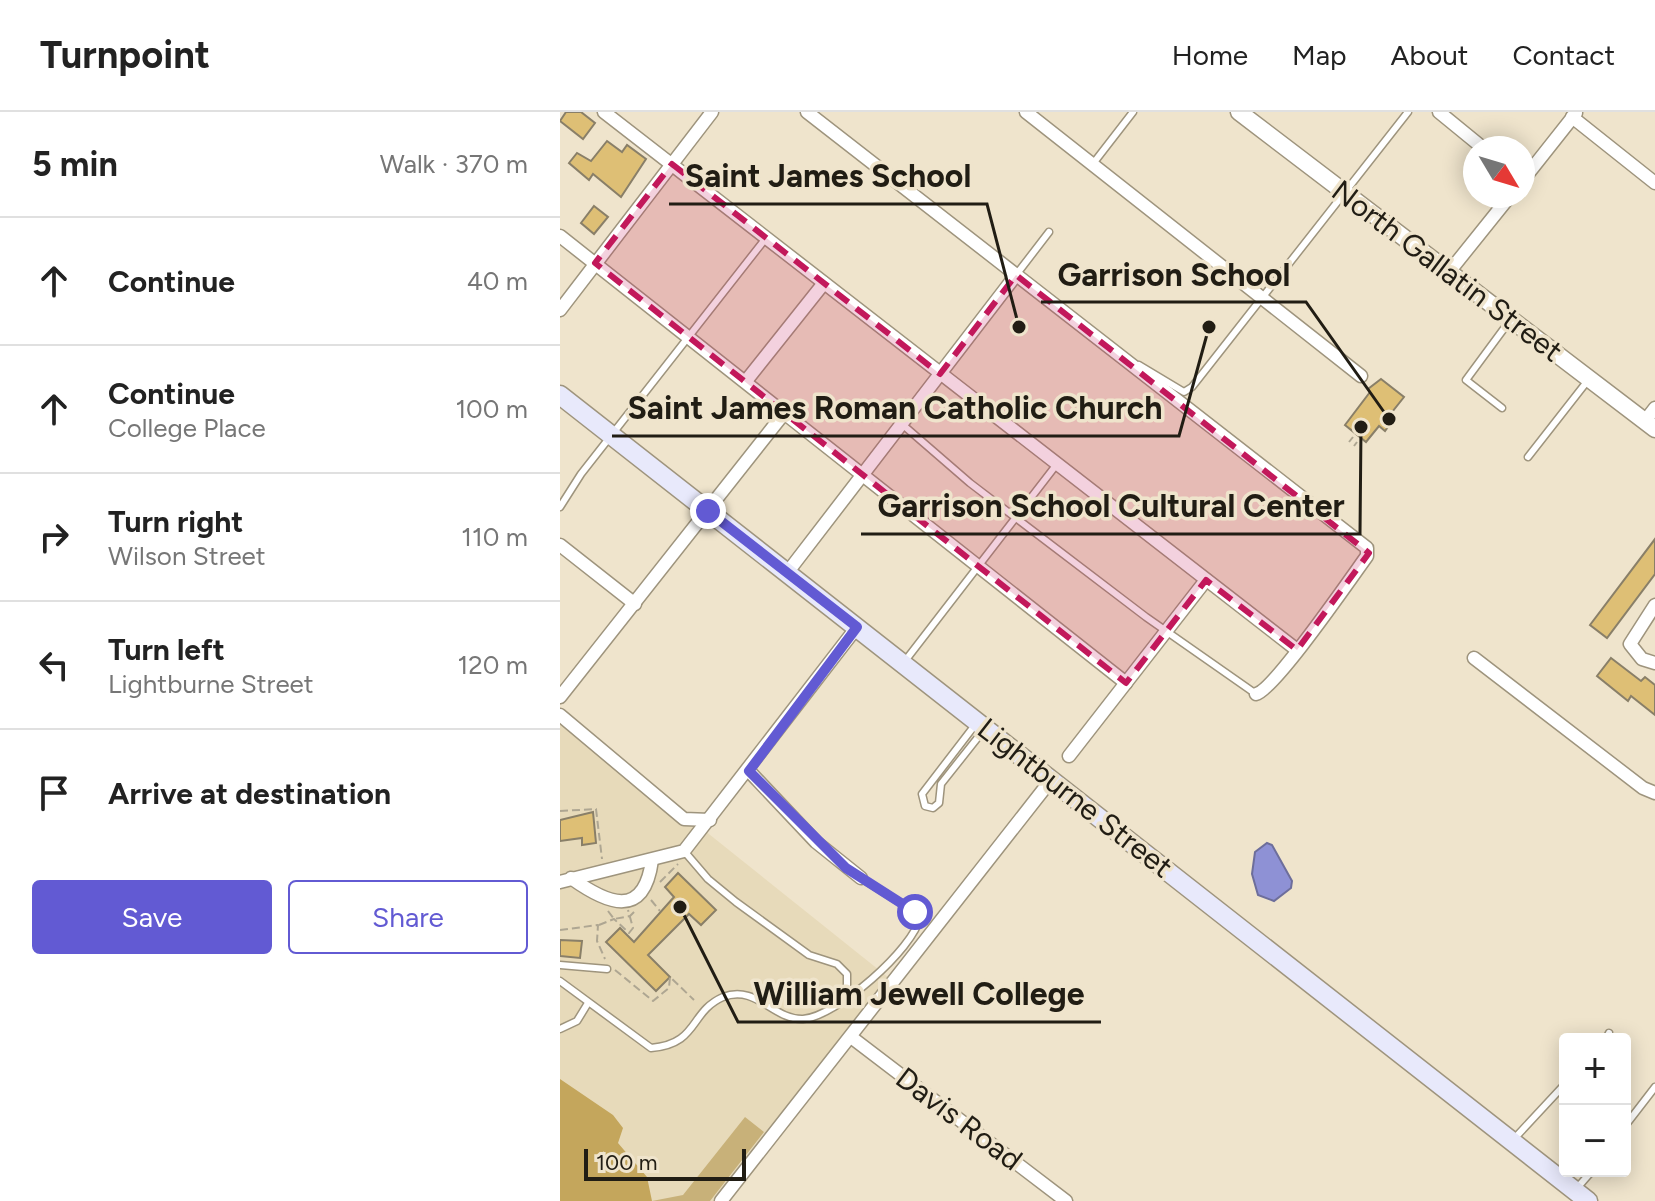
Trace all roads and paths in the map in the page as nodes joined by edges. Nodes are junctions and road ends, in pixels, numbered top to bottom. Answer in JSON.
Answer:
{"nodes":[{"id":1,"x":604,"y":112,"type":"edge"},
{"id":2,"x":712,"y":112,"type":"edge"},
{"id":3,"x":807,"y":112,"type":"edge"},
{"id":4,"x":1026,"y":112,"type":"edge"},
{"id":5,"x":1133,"y":112,"type":"edge"},
{"id":6,"x":1239,"y":112,"type":"edge"},
{"id":7,"x":1408,"y":112,"type":"edge"},
{"id":8,"x":1439,"y":112,"type":"edge"},
{"id":9,"x":1574,"y":115,"type":"edge"},
{"id":10,"x":1468,"y":136,"type":"edge"},
{"id":11,"x":672,"y":164,"type":"junction"},
{"id":12,"x":1092,"y":165,"type":"junction"},
{"id":13,"x":1535,"y":165,"type":"edge"},
{"id":14,"x":1655,"y":183,"type":"edge"},
{"id":15,"x":1345,"y":193,"type":"junction"},
{"id":16,"x":1500,"y":208,"type":"edge"},
{"id":17,"x":1049,"y":232,"type":"dead end"},
{"id":18,"x":560,"y":236,"type":"edge"},
{"id":19,"x":766,"y":238,"type":"junction"},
{"id":20,"x":595,"y":263,"type":"junction"},
{"id":21,"x":1449,"y":272,"type":"junction"},
{"id":22,"x":1016,"y":275,"type":"junction"},
{"id":23,"x":824,"y":283,"type":"junction"},
{"id":24,"x":1261,"y":297,"type":"junction"},
{"id":25,"x":560,"y":310,"type":"edge"},
{"id":26,"x":1511,"y":319,"type":"junction"},
{"id":27,"x":688,"y":335,"type":"junction"},
{"id":28,"x":1124,"y":359,"type":"junction"},
{"id":29,"x":940,"y":374,"type":"junction"},
{"id":30,"x":1361,"y":376,"type":"dead end"},
{"id":31,"x":1589,"y":379,"type":"junction"},
{"id":32,"x":746,"y":381,"type":"junction"},
{"id":33,"x":560,"y":395,"type":"edge"},
{"id":34,"x":1502,"y":408,"type":"dead end"},
{"id":35,"x":785,"y":412,"type":"junction"},
{"id":36,"x":1652,"y":419,"type":"edge"},
{"id":37,"x":902,"y":425,"type":"junction"},
{"id":38,"x":612,"y":436,"type":"junction"},
{"id":39,"x":1353,"y":437,"type":"dead end"},
{"id":40,"x":1349,"y":442,"type":"dead end"},
{"id":41,"x":1528,"y":457,"type":"dead end"},
{"id":42,"x":1057,"y":464,"type":"junction"},
{"id":43,"x":863,"y":474,"type":"junction"},
{"id":44,"x":560,"y":507,"type":"edge"},
{"id":45,"x":708,"y":511,"type":"junction"},
{"id":46,"x":1017,"y":516,"type":"junction"},
{"id":47,"x":560,"y":545,"type":"edge"},
{"id":48,"x":979,"y":566,"type":"junction"},
{"id":49,"x":787,"y":573,"type":"junction"},
{"id":50,"x":1206,"y":580,"type":"junction"},
{"id":51,"x":635,"y":604,"type":"junction"},
{"id":52,"x":1655,"y":605,"type":"edge"},
{"id":53,"x":857,"y":627,"type":"junction"},
{"id":54,"x":1167,"y":631,"type":"junction"},
{"id":55,"x":1297,"y":650,"type":"junction"},
{"id":56,"x":1474,"y":658,"type":"dead end"},
{"id":57,"x":1655,"y":663,"type":"edge"},
{"id":58,"x":903,"y":664,"type":"junction"},
{"id":59,"x":1126,"y":683,"type":"junction"},
{"id":60,"x":562,"y":689,"type":"edge"},
{"id":61,"x":1256,"y":694,"type":"joint"},
{"id":62,"x":560,"y":715,"type":"edge"},
{"id":63,"x":982,"y":725,"type":"junction"},
{"id":64,"x":1069,"y":756,"type":"dead end"},
{"id":65,"x":749,"y":771,"type":"junction"},
{"id":66,"x":1051,"y":780,"type":"junction"},
{"id":67,"x":1655,"y":793,"type":"edge"},
{"id":68,"x":560,"y":811,"type":"edge"},
{"id":69,"x":710,"y":820,"type":"junction"},
{"id":70,"x":684,"y":858,"type":"junction"},
{"id":71,"x":602,"y":860,"type":"dead end"},
{"id":72,"x":652,"y":860,"type":"junction"},
{"id":73,"x":861,"y":878,"type":"joint"},
{"id":74,"x":565,"y":880,"type":"edge"},
{"id":75,"x":656,"y":885,"type":"dead end"},
{"id":76,"x":654,"y":893,"type":"dead end"},
{"id":77,"x":626,"y":900,"type":"junction"},
{"id":78,"x":651,"y":901,"type":"dead end"},
{"id":79,"x":598,"y":925,"type":"junction"},
{"id":80,"x":560,"y":930,"type":"edge"},
{"id":81,"x":560,"y":965,"type":"edge"},
{"id":82,"x":607,"y":969,"type":"dead end"},
{"id":83,"x":560,"y":981,"type":"edge"},
{"id":84,"x":847,"y":996,"type":"junction"},
{"id":85,"x":694,"y":1000,"type":"dead end"},
{"id":86,"x":588,"y":1003,"type":"junction"},
{"id":87,"x":560,"y":1029,"type":"edge"},
{"id":88,"x":851,"y":1037,"type":"junction"},
{"id":89,"x":1655,"y":1087,"type":"edge"},
{"id":90,"x":1559,"y":1088,"type":"edge"},
{"id":91,"x":1631,"y":1118,"type":"edge"},
{"id":92,"x":1511,"y":1143,"type":"junction"},
{"id":93,"x":1590,"y":1177,"type":"edge"},
{"id":94,"x":1582,"y":1196,"type":"edge"},
{"id":95,"x":721,"y":1201,"type":"edge"},
{"id":96,"x":1066,"y":1201,"type":"edge"}],
"edges":[{"from":1,"to":11,"type":"street"},
{"from":2,"to":11,"type":"street"},
{"from":3,"to":22,"type":"street"},
{"from":4,"to":12,"type":"street"},
{"from":5,"to":12,"type":"lane"},
{"from":6,"to":15,"type":"street","name":"North Gallatin Street"},
{"from":7,"to":15,"type":"lane"},
{"from":8,"to":10,"type":"street"},
{"from":9,"to":13,"type":"street"},
{"from":9,"to":14,"type":"street"},
{"from":11,"to":19,"type":"street"},
{"from":11,"to":20,"type":"street"},
{"from":12,"to":24,"type":"street"},
{"from":15,"to":21,"type":"street","name":"North Gallatin Street"},
{"from":15,"to":24,"type":"lane"},
{"from":16,"to":21,"type":"street"},
{"from":17,"to":22,"type":"lane"},
{"from":18,"to":20,"type":"street"},
{"from":19,"to":23,"type":"street"},
{"from":19,"to":27,"type":"lane"},
{"from":20,"to":25,"type":"street"},
{"from":20,"to":27,"type":"street"},
{"from":21,"to":26,"type":"street","name":"North Gallatin Street"},
{"from":22,"to":28,"type":"street"},
{"from":22,"to":29,"type":"street"},
{"from":23,"to":29,"type":"street"},
{"from":23,"to":32,"type":"street"},
{"from":24,"to":28,"type":"lane"},
{"from":24,"to":30,"type":"street"},
{"from":26,"to":31,"type":"street","name":"North Gallatin Street"},
{"from":26,"to":34,"type":"lane"},
{"from":27,"to":32,"type":"street"},
{"from":27,"to":38,"type":"lane"},
{"from":28,"to":55,"type":"street"},
{"from":29,"to":37,"type":"street"},
{"from":29,"to":42,"type":"street"},
{"from":31,"to":36,"type":"street","name":"North Gallatin Street"},
{"from":31,"to":41,"type":"lane"},
{"from":32,"to":35,"type":"street"},
{"from":33,"to":38,"type":"main road","name":"Lightburne Street"},
{"from":35,"to":43,"type":"street"},
{"from":35,"to":45,"type":"street"},
{"from":37,"to":43,"type":"street"},
{"from":37,"to":46,"type":"lane"},
{"from":38,"to":44,"type":"lane"},
{"from":38,"to":45,"type":"main road","name":"Lightburne Street"},
{"from":39,"to":40,"type":"path"},
{"from":42,"to":46,"type":"lane"},
{"from":42,"to":50,"type":"street"},
{"from":43,"to":48,"type":"street"},
{"from":43,"to":49,"type":"street"},
{"from":45,"to":49,"type":"main road","name":"Lightburne Street"},
{"from":45,"to":51,"type":"street"},
{"from":46,"to":48,"type":"lane"},
{"from":46,"to":54,"type":"lane"},
{"from":47,"to":51,"type":"street"},
{"from":48,"to":58,"type":"lane"},
{"from":48,"to":59,"type":"street"},
{"from":49,"to":53,"type":"main road","name":"Lightburne Street"},
{"from":50,"to":54,"type":"street"},
{"from":50,"to":55,"type":"street"},
{"from":51,"to":60,"type":"street"},
{"from":52,"to":57,"type":"street"},
{"from":53,"to":58,"type":"main road","name":"Lightburne Street"},
{"from":53,"to":65,"type":"street"},
{"from":54,"to":59,"type":"street"},
{"from":54,"to":61,"type":"lane"},
{"from":55,"to":61,"type":"street"},
{"from":56,"to":67,"type":"street"},
{"from":58,"to":63,"type":"main road","name":"Lightburne Street"},
{"from":59,"to":64,"type":"street"},
{"from":62,"to":69,"type":"street"},
{"from":63,"to":63,"type":"lane"},
{"from":63,"to":66,"type":"main road","name":"Lightburne Street"},
{"from":65,"to":69,"type":"street"},
{"from":65,"to":73,"type":"street"},
{"from":66,"to":88,"type":"street"},
{"from":66,"to":92,"type":"main road","name":"Lightburne Street"},
{"from":68,"to":71,"type":"path"},
{"from":69,"to":70,"type":"street"},
{"from":70,"to":72,"type":"street"},
{"from":70,"to":75,"type":"path"},
{"from":70,"to":84,"type":"lane"},
{"from":72,"to":74,"type":"street"},
{"from":72,"to":77,"type":"street"},
{"from":73,"to":84,"type":"lane"},
{"from":74,"to":77,"type":"street"},
{"from":76,"to":78,"type":"path"},
{"from":77,"to":79,"type":"path"},
{"from":79,"to":80,"type":"path"},
{"from":79,"to":85,"type":"path"},
{"from":81,"to":82,"type":"lane"},
{"from":83,"to":86,"type":"lane"},
{"from":84,"to":86,"type":"lane"},
{"from":86,"to":87,"type":"lane"},
{"from":88,"to":95,"type":"street"},
{"from":88,"to":96,"type":"street","name":"Davis Road"},
{"from":89,"to":91,"type":"lane"},
{"from":90,"to":92,"type":"lane"},
{"from":92,"to":94,"type":"main road","name":"Lightburne Street"},
{"from":93,"to":94,"type":"lane"}]}
